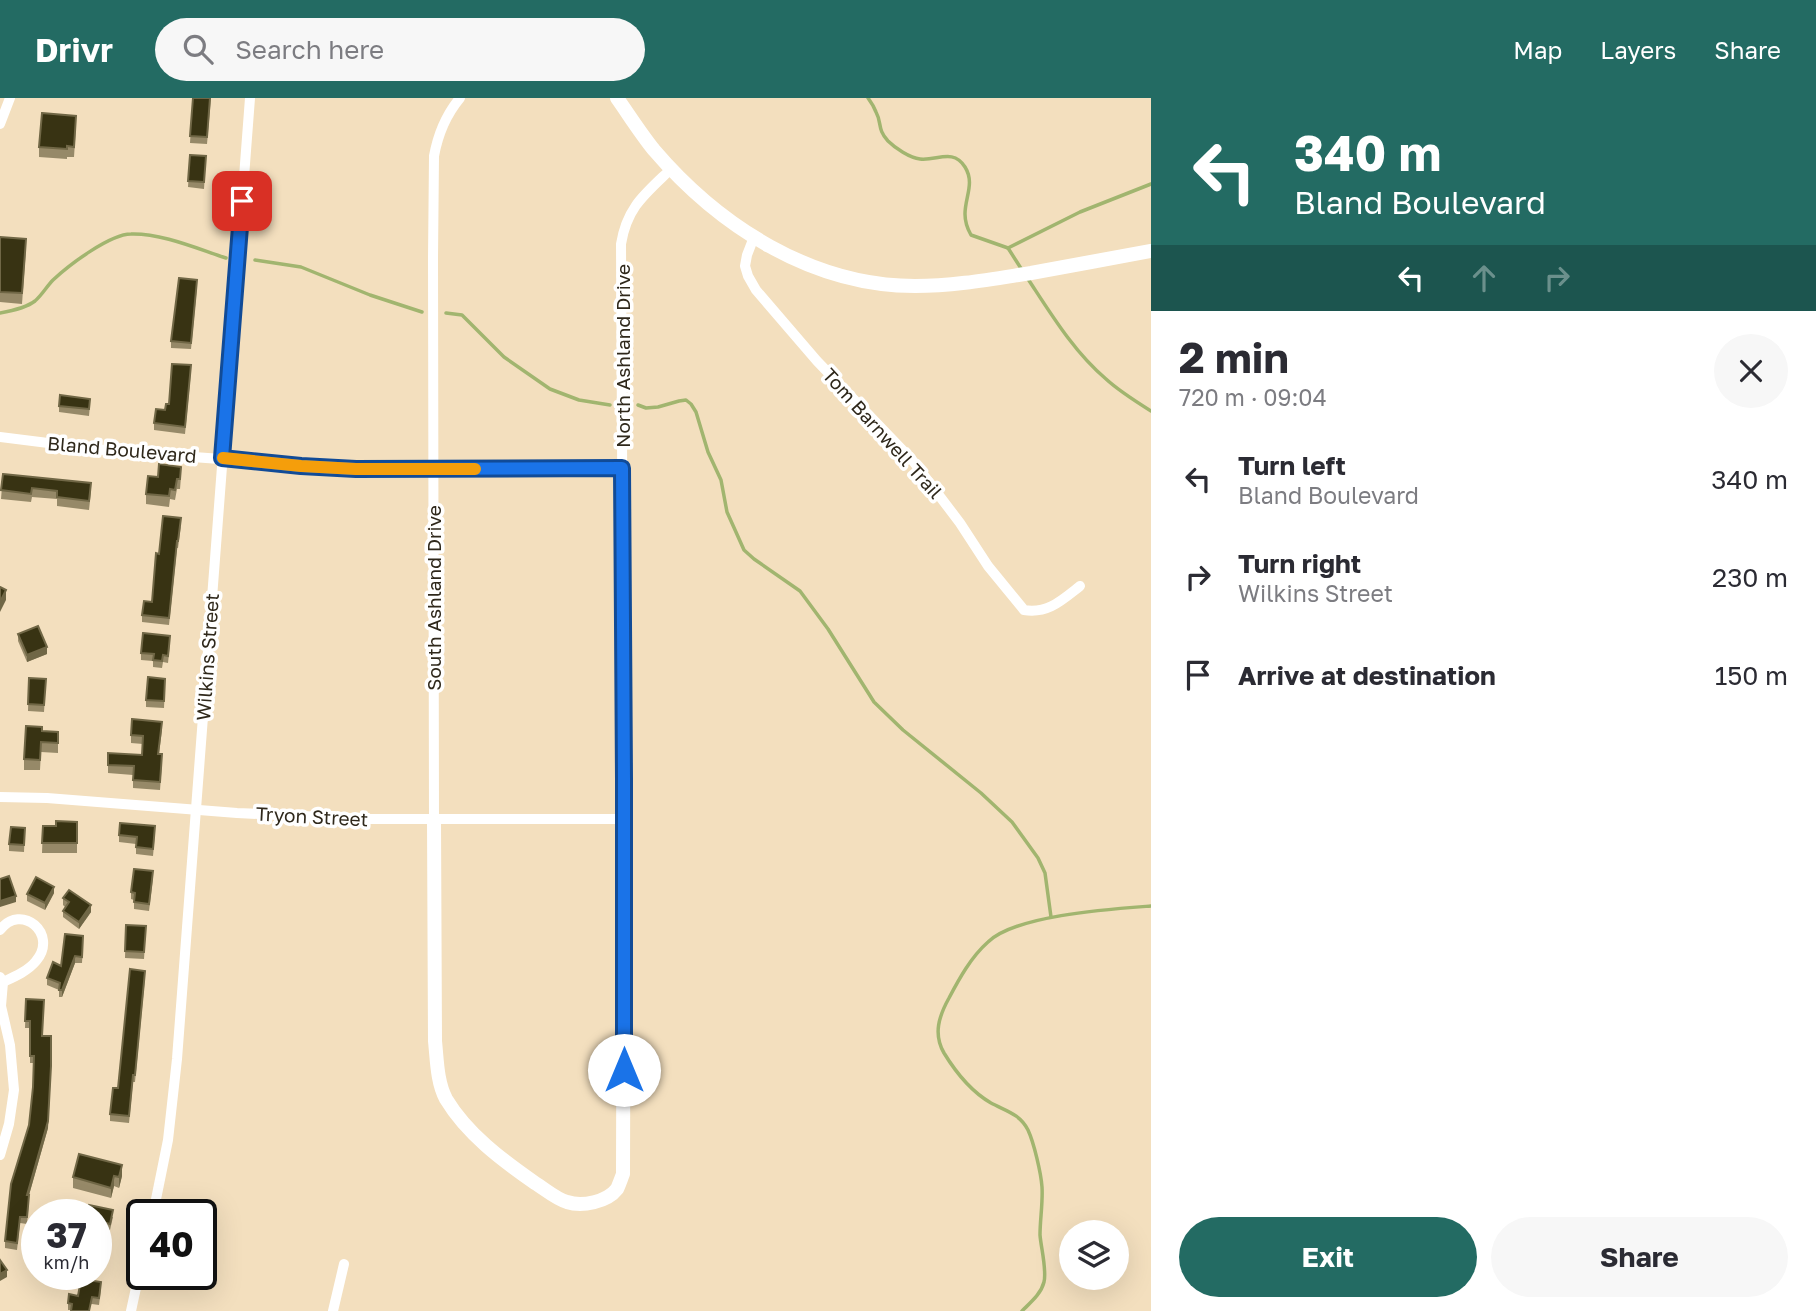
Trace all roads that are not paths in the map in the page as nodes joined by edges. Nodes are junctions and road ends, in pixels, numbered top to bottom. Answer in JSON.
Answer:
{"nodes":[{"id":1,"x":10,"y":98,"type":"edge"},
{"id":2,"x":250,"y":98,"type":"edge"},
{"id":3,"x":460,"y":98,"type":"edge"},
{"id":4,"x":617,"y":98,"type":"edge"},
{"id":5,"x":0,"y":124,"type":"edge"},
{"id":6,"x":671,"y":169,"type":"junction"},
{"id":7,"x":754,"y":237,"type":"junction"},
{"id":8,"x":1151,"y":251,"type":"edge"},
{"id":9,"x":0,"y":437,"type":"edge"},
{"id":10,"x":222,"y":458,"type":"junction"},
{"id":11,"x":622,"y":468,"type":"junction"},
{"id":12,"x":433,"y":469,"type":"junction"},
{"id":13,"x":1080,"y":586,"type":"dead end"},
{"id":14,"x":0,"y":797,"type":"edge"},
{"id":15,"x":197,"y":810,"type":"junction"},
{"id":16,"x":624,"y":819,"type":"junction"},
{"id":17,"x":434,"y":820,"type":"junction"},
{"id":18,"x":0,"y":930,"type":"edge"},
{"id":19,"x":435,"y":978,"type":"joint"},
{"id":20,"x":1,"y":980,"type":"edge"},
{"id":21,"x":0,"y":1155,"type":"edge"},
{"id":22,"x":156,"y":1199,"type":"edge"},
{"id":23,"x":344,"y":1264,"type":"dead end"},
{"id":24,"x":136,"y":1290,"type":"edge"},
{"id":25,"x":131,"y":1311,"type":"edge"},
{"id":26,"x":333,"y":1311,"type":"edge"}],
"edges":[{"from":1,"to":5,"type":"street"},
{"from":2,"to":10,"type":"street","name":"Wilkins Street"},
{"from":3,"to":12,"type":"street","name":"South Ashland Drive"},
{"from":4,"to":6,"type":"street"},
{"from":6,"to":7,"type":"street"},
{"from":6,"to":11,"type":"street","name":"North Ashland Drive"},
{"from":7,"to":8,"type":"street"},
{"from":7,"to":13,"type":"street","name":"Tom Barnwell Trail"},
{"from":9,"to":10,"type":"street","name":"Bland Boulevard"},
{"from":10,"to":12,"type":"street","name":"Bland Boulevard"},
{"from":10,"to":15,"type":"street","name":"Wilkins Street"},
{"from":11,"to":12,"type":"street","name":"Bland Boulevard"},
{"from":11,"to":16,"type":"street","name":"North Ashland Drive"},
{"from":12,"to":17,"type":"street","name":"South Ashland Drive"},
{"from":14,"to":15,"type":"street","name":"Tryon Street"},
{"from":15,"to":17,"type":"street","name":"Tryon Street"},
{"from":15,"to":22,"type":"street","name":"Wilkins Street"},
{"from":16,"to":17,"type":"street","name":"Tryon Street"},
{"from":16,"to":19,"type":"street","name":"North Ashland Drive"},
{"from":17,"to":19,"type":"street","name":"South Ashland Drive"},
{"from":18,"to":20,"type":"street"},
{"from":20,"to":21,"type":"street"},
{"from":23,"to":26,"type":"street"},
{"from":24,"to":25,"type":"street"}]}
